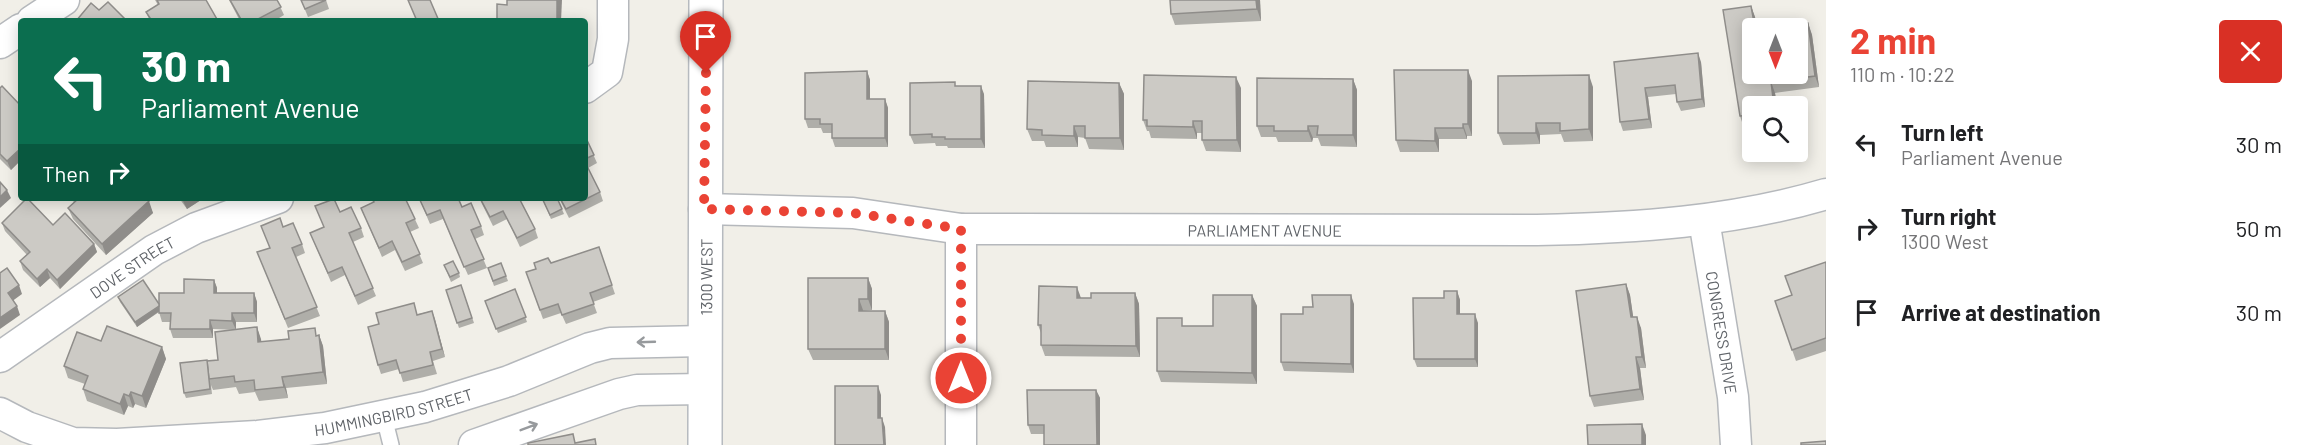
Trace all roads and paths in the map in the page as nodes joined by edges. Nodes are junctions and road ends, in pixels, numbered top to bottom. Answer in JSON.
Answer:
{"nodes":[{"id":1,"x":64,"y":0,"type":"edge"},
{"id":2,"x":613,"y":0,"type":"edge"},
{"id":3,"x":706,"y":0,"type":"edge"},
{"id":4,"x":37,"y":18,"type":"edge"},
{"id":5,"x":18,"y":31,"type":"edge"},
{"id":6,"x":0,"y":43,"type":"edge"},
{"id":7,"x":596,"y":80,"type":"edge"},
{"id":8,"x":1826,"y":194,"type":"edge"},
{"id":9,"x":270,"y":201,"type":"edge"},
{"id":10,"x":704,"y":209,"type":"junction"},
{"id":11,"x":1704,"y":220,"type":"junction"},
{"id":12,"x":961,"y":229,"type":"junction"},
{"id":13,"x":704,"y":341,"type":"junction"},
{"id":14,"x":0,"y":357,"type":"edge"},
{"id":15,"x":705,"y":389,"type":"junction"},
{"id":16,"x":0,"y":413,"type":"edge"},
{"id":17,"x":384,"y":417,"type":"junction"},
{"id":18,"x":73,"y":444,"type":"edge"},
{"id":19,"x":391,"y":445,"type":"edge"},
{"id":20,"x":474,"y":445,"type":"edge"},
{"id":21,"x":705,"y":445,"type":"edge"},
{"id":22,"x":961,"y":445,"type":"edge"},
{"id":23,"x":1736,"y":445,"type":"edge"}],
"edges":[{"from":1,"to":4,"type":"street"},
{"from":2,"to":7,"type":"street"},
{"from":3,"to":10,"type":"street","name":"1300 WEST"},
{"from":5,"to":6,"type":"street"},
{"from":8,"to":11,"type":"street","name":"PARLIAMENT AVENUE"},
{"from":9,"to":14,"type":"street","name":"DOVE STREET"},
{"from":10,"to":12,"type":"street","name":"PARLIAMENT AVENUE"},
{"from":10,"to":13,"type":"street","name":"1300 WEST"},
{"from":11,"to":12,"type":"street","name":"PARLIAMENT AVENUE"},
{"from":11,"to":23,"type":"street","name":"CONGRESS DRIVE"},
{"from":12,"to":22,"type":"street"},
{"from":13,"to":15,"type":"street","name":"1300 WEST"},
{"from":13,"to":17,"type":"street","name":"HUMMINGBIRD STREET","one_way":true},
{"from":20,"to":15,"type":"street","one_way":true},
{"from":15,"to":21,"type":"street","name":"1300 WEST"},
{"from":16,"to":18,"type":"street","name":"HUMMINGBIRD STREET"},
{"from":17,"to":18,"type":"street","name":"HUMMINGBIRD STREET"},
{"from":17,"to":19,"type":"lane"}]}
